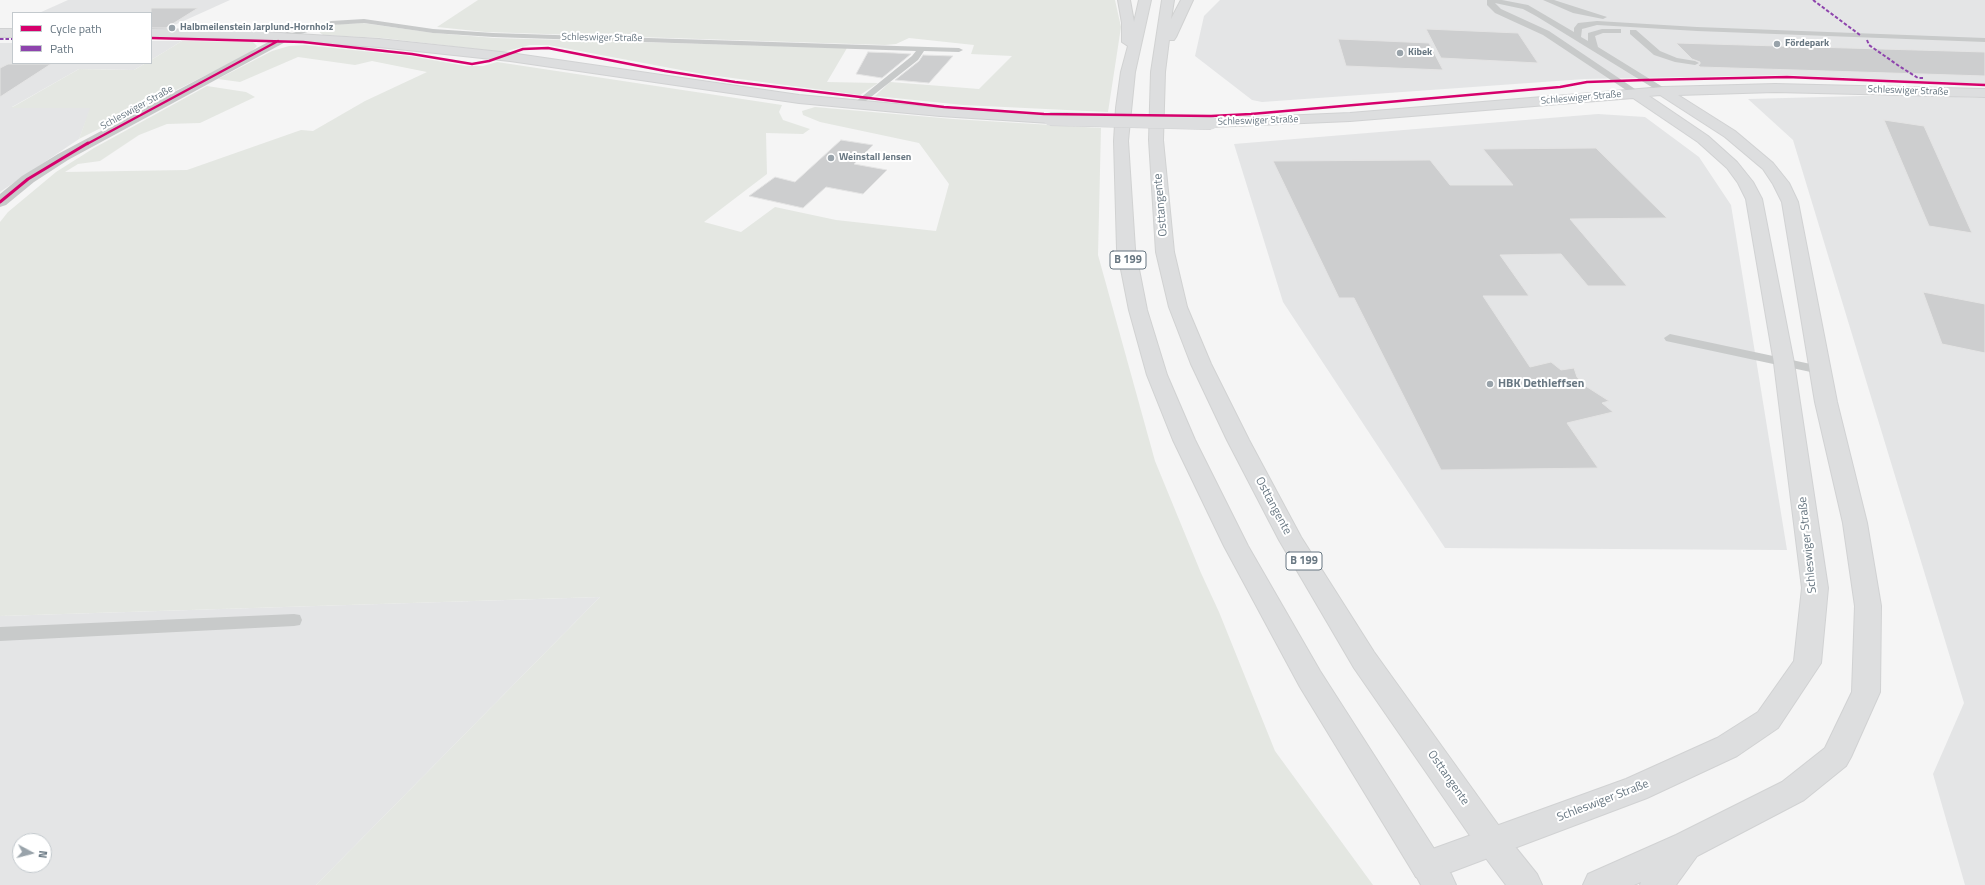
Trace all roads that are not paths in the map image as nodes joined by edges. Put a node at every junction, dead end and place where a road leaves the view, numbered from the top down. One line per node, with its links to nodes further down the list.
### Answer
1 (1124, 0): 23 (main road)
2 (1145, 0): 23 (main road, B 199)
3 (1168, 0): 24 (main road)
4 (1187, 0): 24 (main road, B 199)
5 (1491, 0): 7 (lane); 9 (lane)
6 (1547, 0): 10 (lane)
7 (1498, 10): 9 (lane); 26 (lane)
8 (1586, 23): 9 (lane); 10 (lane); 17 (lane)
9 (1556, 24): 17 (lane)
10 (1697, 29): 16 (lane)
11 (1633, 32): 16 (lane); 19 (lane); 22 (lane)
12 (0, 33): 13 (main road)
13 (12, 33)
14 (152, 33): 15 (main road, Schleswiger Straße)
15 (286, 36): 20 (lane, Schleswiger Straße); 28 (main road, Schleswiger Straße); 29 (street, Schleswiger Straße)
16 (1902, 36): 18 (lane)
17 (1577, 37): 19 (lane)
18 (1985, 40)
19 (1594, 48): 25 (lane)
20 (920, 49): 21 (lane, Schleswiger Straße); 28 (lane)
21 (959, 50)
22 (1696, 63)
23 (1128, 72): 37 (main road, B 199)
24 (1158, 72): 35 (main road, Osttangente / B 199)
25 (1663, 91): 26 (main road, Schleswiger Straße); 27 (main road, Schleswiger Straße); 32 (main road)
26 (1635, 93): 28 (main road, Schleswiger Straße, bridge); 31 (main road, Schleswiger Straße)
27 (1985, 93)
28 (857, 105)
29 (0, 202)
30 (1670, 338): 31 (lane)
31 (1784, 363): 32 (lane); 35 (main road, Schleswiger Straße)
32 (1820, 370): 36 (main road)
33 (294, 620): 34 (lane)
34 (0, 634)
35 (1493, 843): 37 (main road, Schleswiger Straße); 38 (main road, Osttangente / B 199)
36 (1687, 845): 39 (main road); 40 (main road)
37 (1433, 875)
38 (1526, 885)
39 (1599, 885)
40 (1656, 885)

